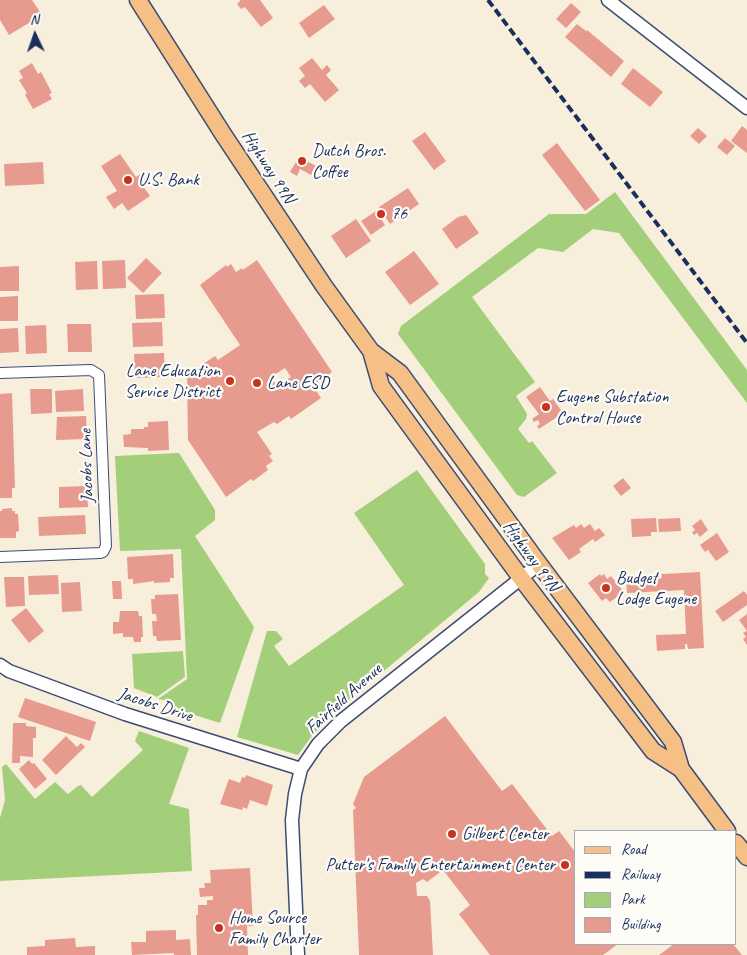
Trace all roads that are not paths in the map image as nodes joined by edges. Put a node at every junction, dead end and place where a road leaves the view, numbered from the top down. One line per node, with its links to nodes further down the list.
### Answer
1 (138, 0): 4 (main road, Highway 99N)
2 (608, 0): 3 (street)
3 (747, 108)
4 (371, 351): 7 (main road, Highway 99N); 8 (main road, Highway 99N)
5 (0, 373): 6 (street, Jacobs Lane)
6 (0, 557)
7 (539, 564): 8 (street, Fairfield Avenue); 11 (main road, Highway 99N)
8 (522, 578): 10 (street, Fairfield Avenue); 11 (main road, Highway 99N)
9 (0, 665): 10 (street, Jacobs Drive)
10 (301, 769): 15 (street, Fairfield Avenue)
11 (681, 769): 12 (main road, Highway 99N)
12 (726, 830)
13 (737, 843): 14 (main road)
14 (747, 857)
15 (298, 955)

